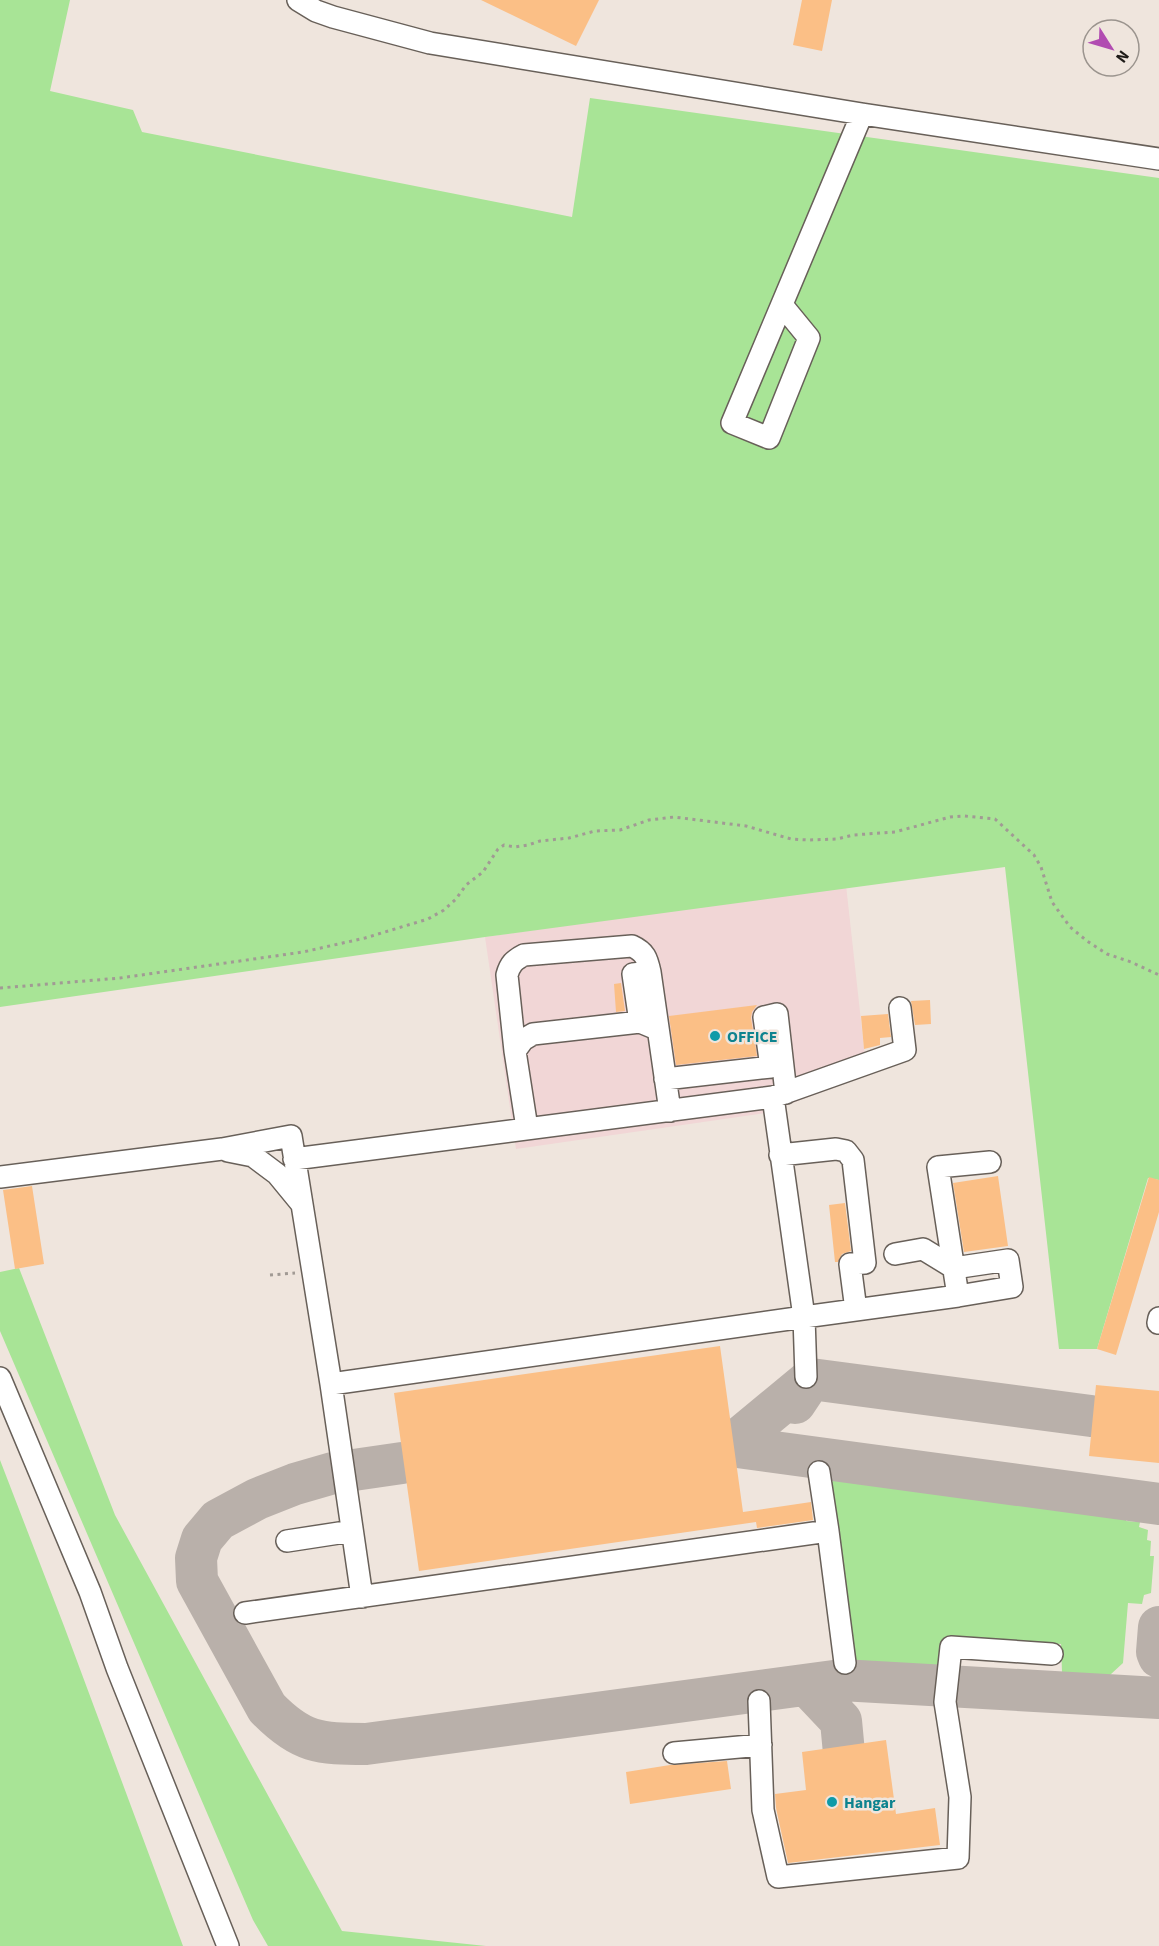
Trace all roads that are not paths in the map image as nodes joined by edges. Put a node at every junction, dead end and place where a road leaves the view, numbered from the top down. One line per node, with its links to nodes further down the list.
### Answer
1 (298, 0): 2 (street)
2 (862, 114): 3 (street); 4 (street)
3 (1159, 159)
4 (782, 305): 4 (street)
5 (650, 972): 7 (street); 8 (street); 9 (street)
6 (900, 1008): 13 (street)
7 (640, 1022): 8 (street); 9 (street)
8 (659, 1035): 12 (street)
9 (515, 1051): 16 (street)
10 (771, 1067): 11 (street); 13 (street); 13 (street)
11 (736, 1071): 12 (street); 14 (street)
12 (665, 1079): 15 (street)
13 (779, 1095): 14 (street); 18 (street)
14 (739, 1102): 15 (street)
15 (670, 1111): 16 (street)
16 (527, 1128): 19 (street)
17 (222, 1149): 19 (street); 21 (street); 22 (street)
18 (780, 1155): 26 (street); 27 (street)
19 (294, 1159): 22 (street)
20 (990, 1162): 24 (street)
21 (0, 1177)
22 (302, 1205): 32 (street)
23 (895, 1254): 24 (street)
24 (954, 1268): 25 (street); 25 (street)
25 (958, 1296): 26 (street)
26 (856, 1310): 27 (street)
27 (804, 1317): 30 (street); 32 (street)
28 (1159, 1318): 29 (street)
29 (1159, 1323)
30 (806, 1377)
31 (0, 1378): 44 (street)
32 (331, 1384): 34 (street)
33 (819, 1472): 35 (street)
34 (352, 1531): 36 (street); 37 (street)
35 (828, 1531): 37 (street); 40 (street)
36 (287, 1540)
37 (362, 1597): 38 (street)
38 (245, 1613)
39 (1052, 1654): 42 (street)
40 (845, 1663)
41 (759, 1701): 42 (street)
42 (761, 1745): 43 (street)
43 (674, 1753)
44 (228, 1946)

